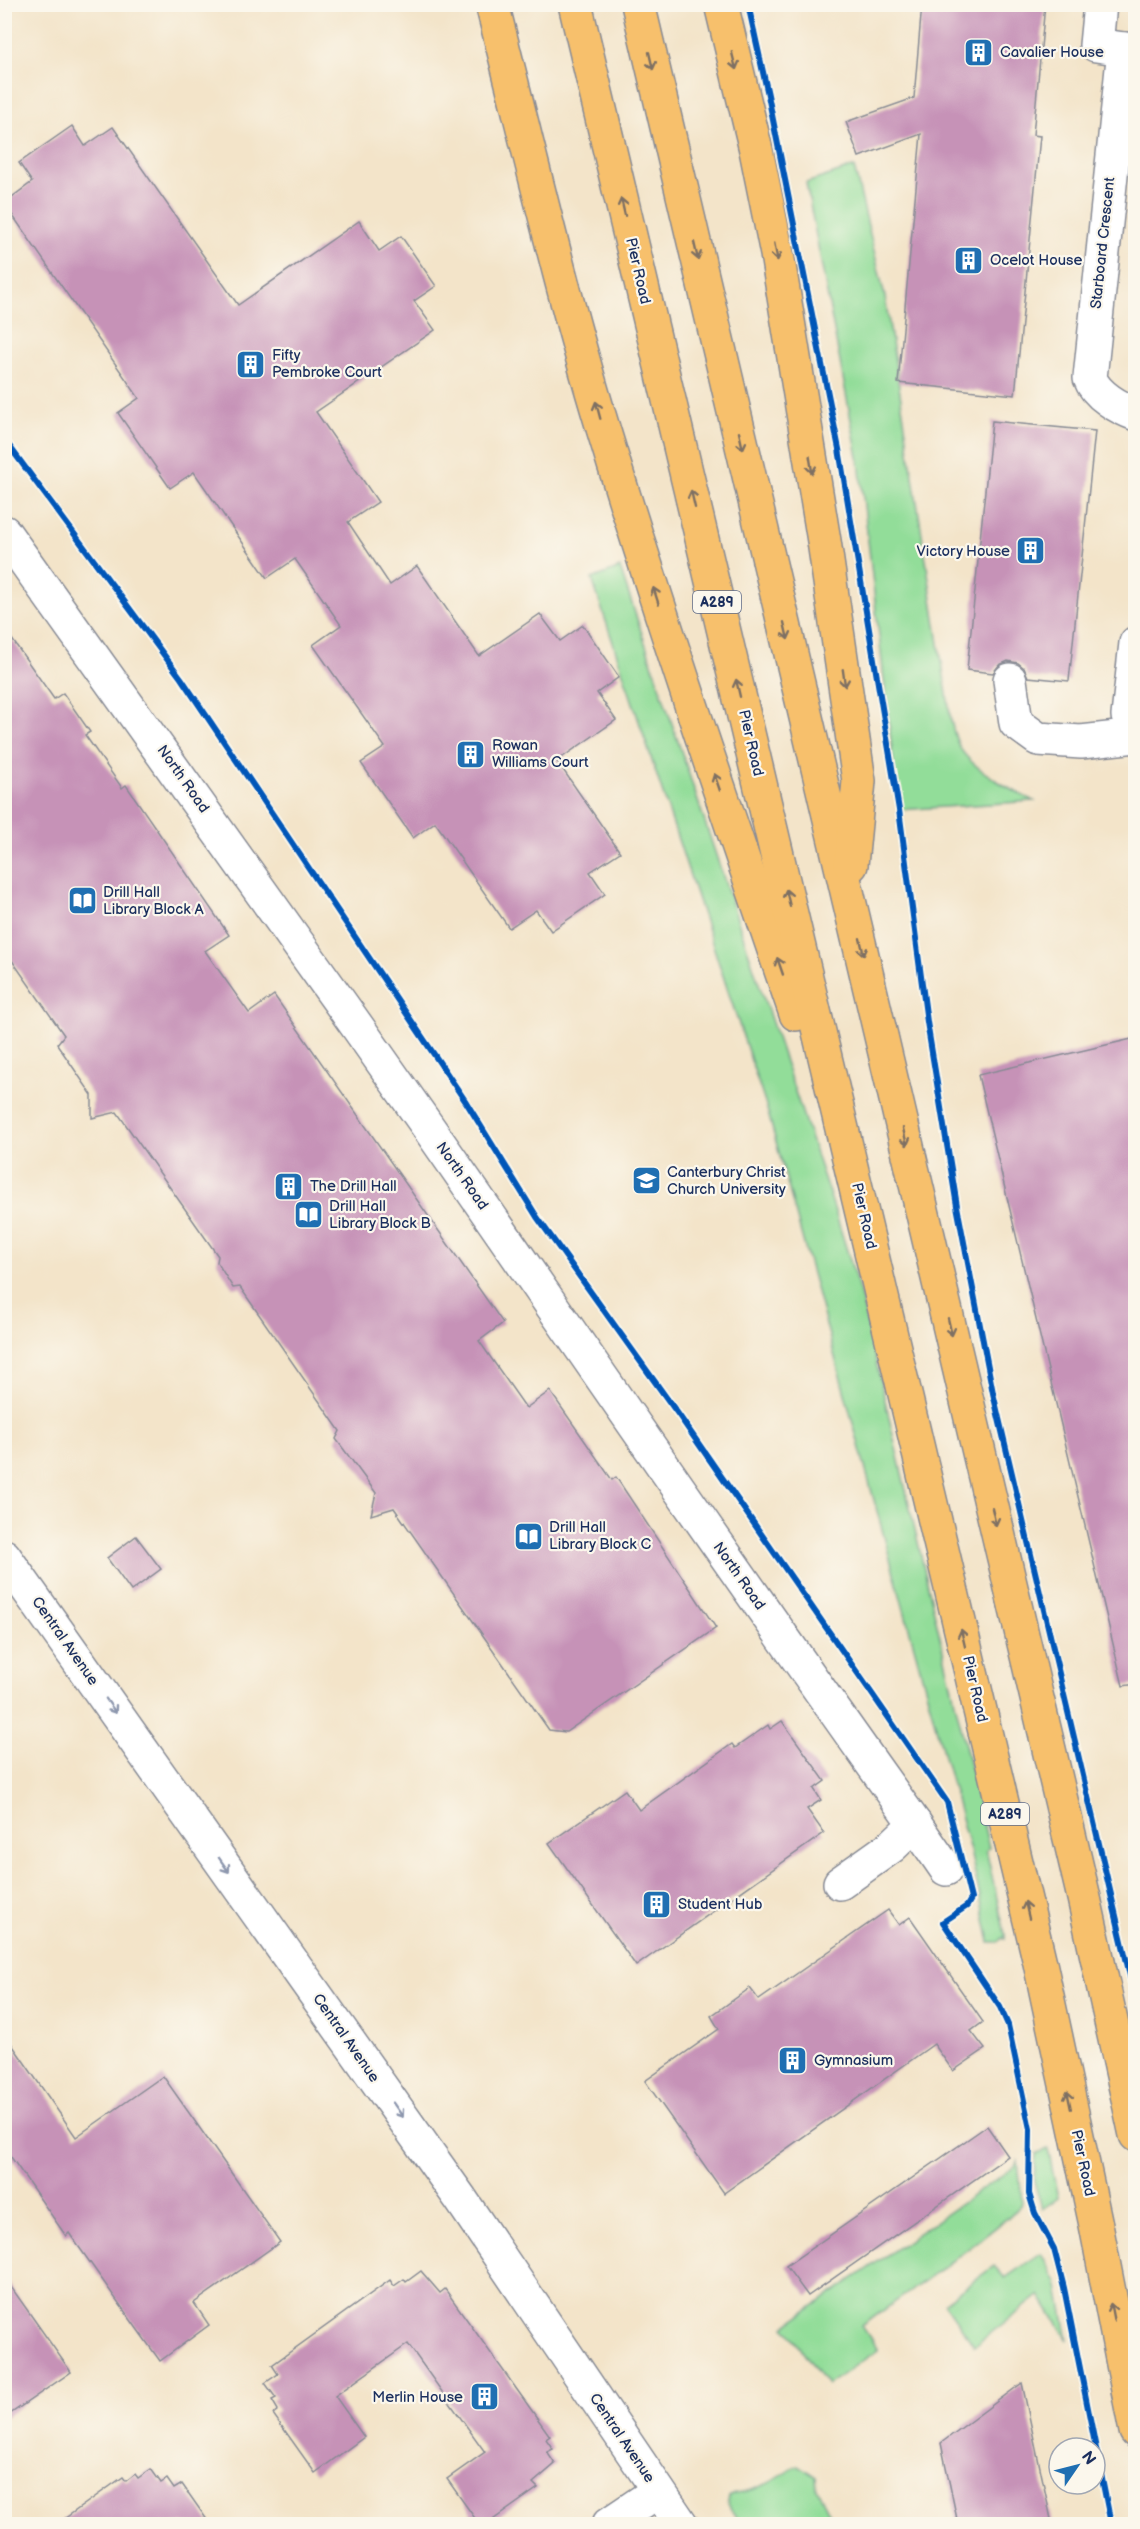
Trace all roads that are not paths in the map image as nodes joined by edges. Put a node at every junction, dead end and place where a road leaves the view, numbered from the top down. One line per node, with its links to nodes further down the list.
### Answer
1 (492, 4): 13 (main road, one-way to 1)
2 (575, 4): 13 (main road, Pier Road / A289, one-way to 2)
3 (638, 4): 12 (main road, one-way to 12)
4 (721, 4): 12 (main road, one-way to 12)
5 (1100, 4): 6 (street, Starboard Crescent)
6 (1130, 50): 7 (street, Starboard Crescent)
7 (1136, 414)
8 (4, 532): 15 (street, North Road)
9 (1136, 643): 11 (street)
10 (1010, 680): 11 (street)
11 (1136, 734)
12 (848, 890): 18 (main road, one-way to 18)
13 (860, 1200): 19 (main road, Pier Road / A289, one-way to 13)
14 (4, 1556): 20 (street, Central Avenue, one-way to 20)
15 (915, 1824): 16 (street, North Road); 17 (street)
16 (946, 1869)
17 (840, 1882)
18 (1136, 2135)
19 (1136, 2431)
20 (658, 2491): 21 (street); 22 (street, Central Avenue)
21 (609, 2524)
22 (681, 2524)

